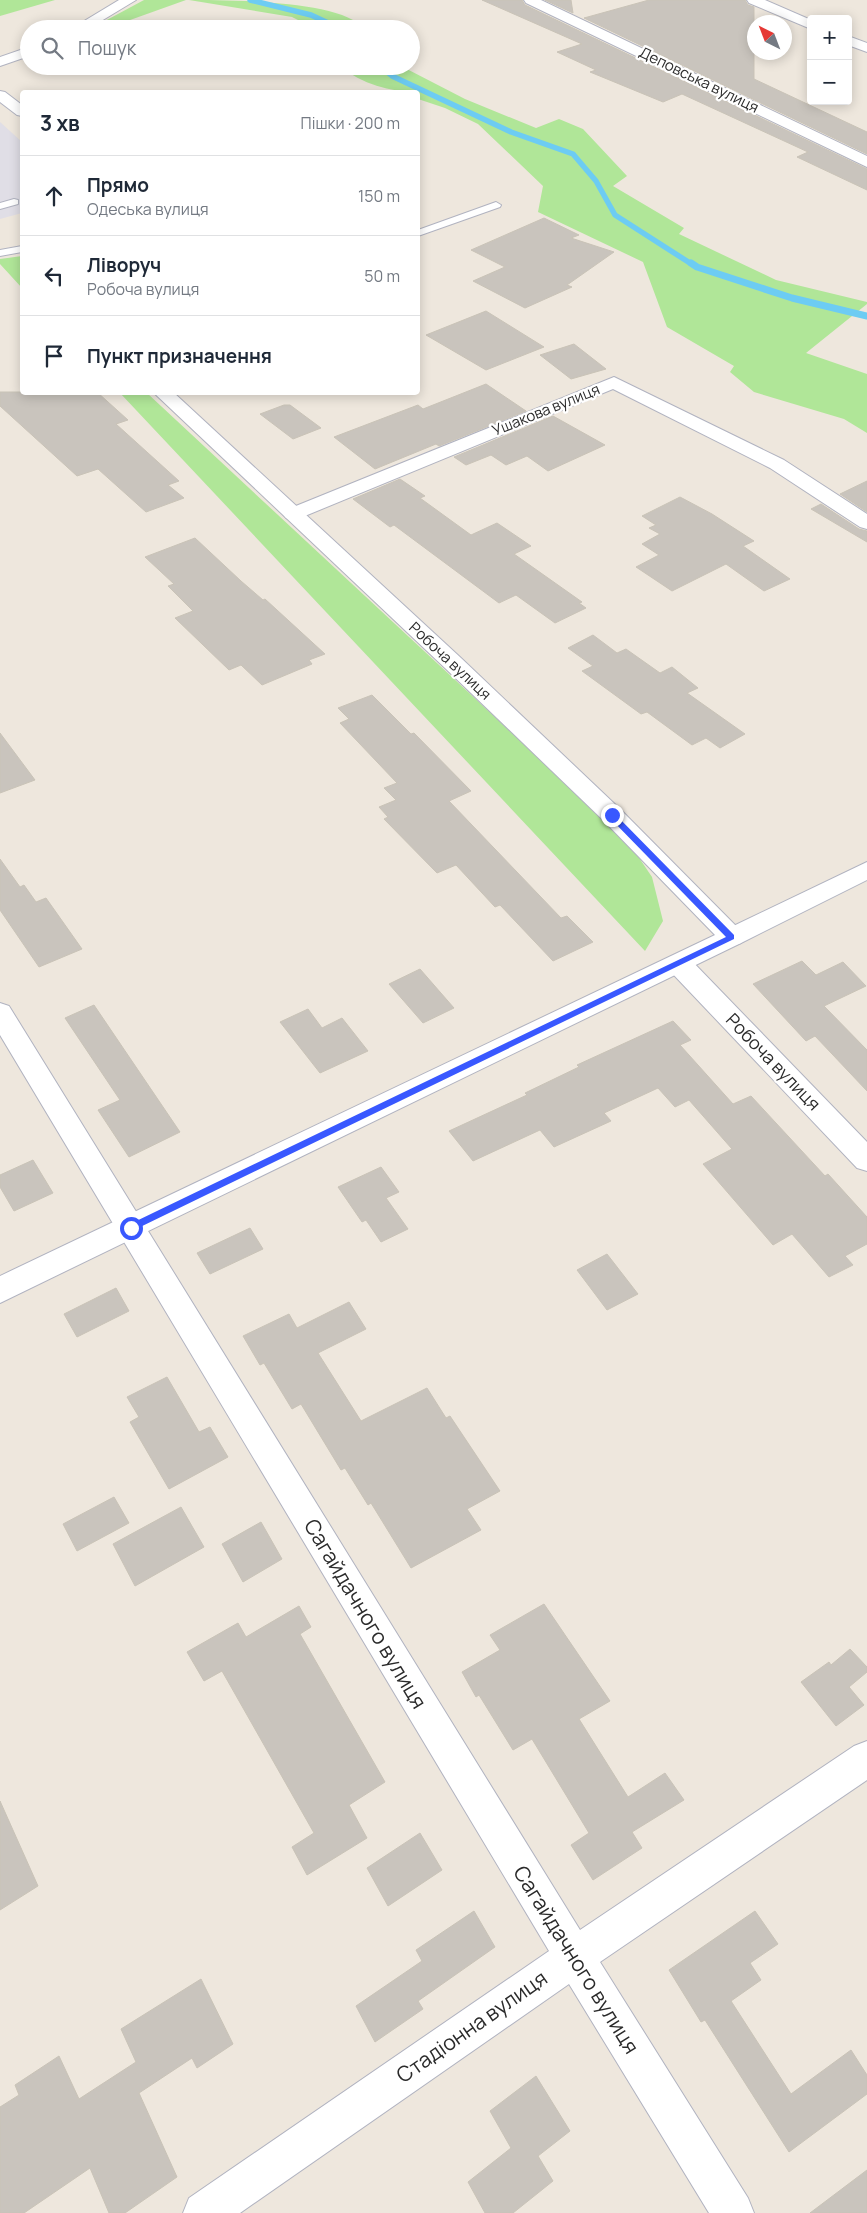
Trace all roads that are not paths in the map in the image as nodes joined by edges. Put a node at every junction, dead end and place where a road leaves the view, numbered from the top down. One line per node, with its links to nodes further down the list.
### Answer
1 (129, 0): 4 (street)
2 (530, 0): 12 (street, Деповська вулиця)
3 (754, 0): 5 (street)
4 (94, 20)
5 (807, 22)
6 (852, 42): 7 (street)
7 (867, 48)
8 (20, 54): 9 (street)
9 (0, 62)
10 (0, 95): 11 (street)
11 (20, 110)
12 (867, 162)
13 (14, 202): 15 (lane)
14 (496, 205): 16 (lane)
15 (0, 206)
16 (420, 231)
17 (20, 249): 18 (lane)
18 (0, 253)
19 (165, 395): 20 (street, Робоча вулиця)
20 (293, 514): 21 (street, Ушакова вулиця); 23 (street, Робоча вулиця)
21 (867, 523)
22 (867, 870): 23 (street)
23 (732, 937): 24 (street)
24 (679, 964): 26 (street, Робоча вулиця); 27 (street)
25 (0, 1013): 27 (street, Сагайдачного вулиця)
26 (867, 1160)
27 (131, 1228): 28 (street); 30 (street, Сагайдачного вулиця)
28 (0, 1290)
29 (867, 1759): 30 (street, Стадіонна вулиця)
30 (574, 1957): 31 (street, Стадіонна вулиця); 32 (street, Сагайдачного вулиця)
31 (204, 2213)
32 (733, 2213)

